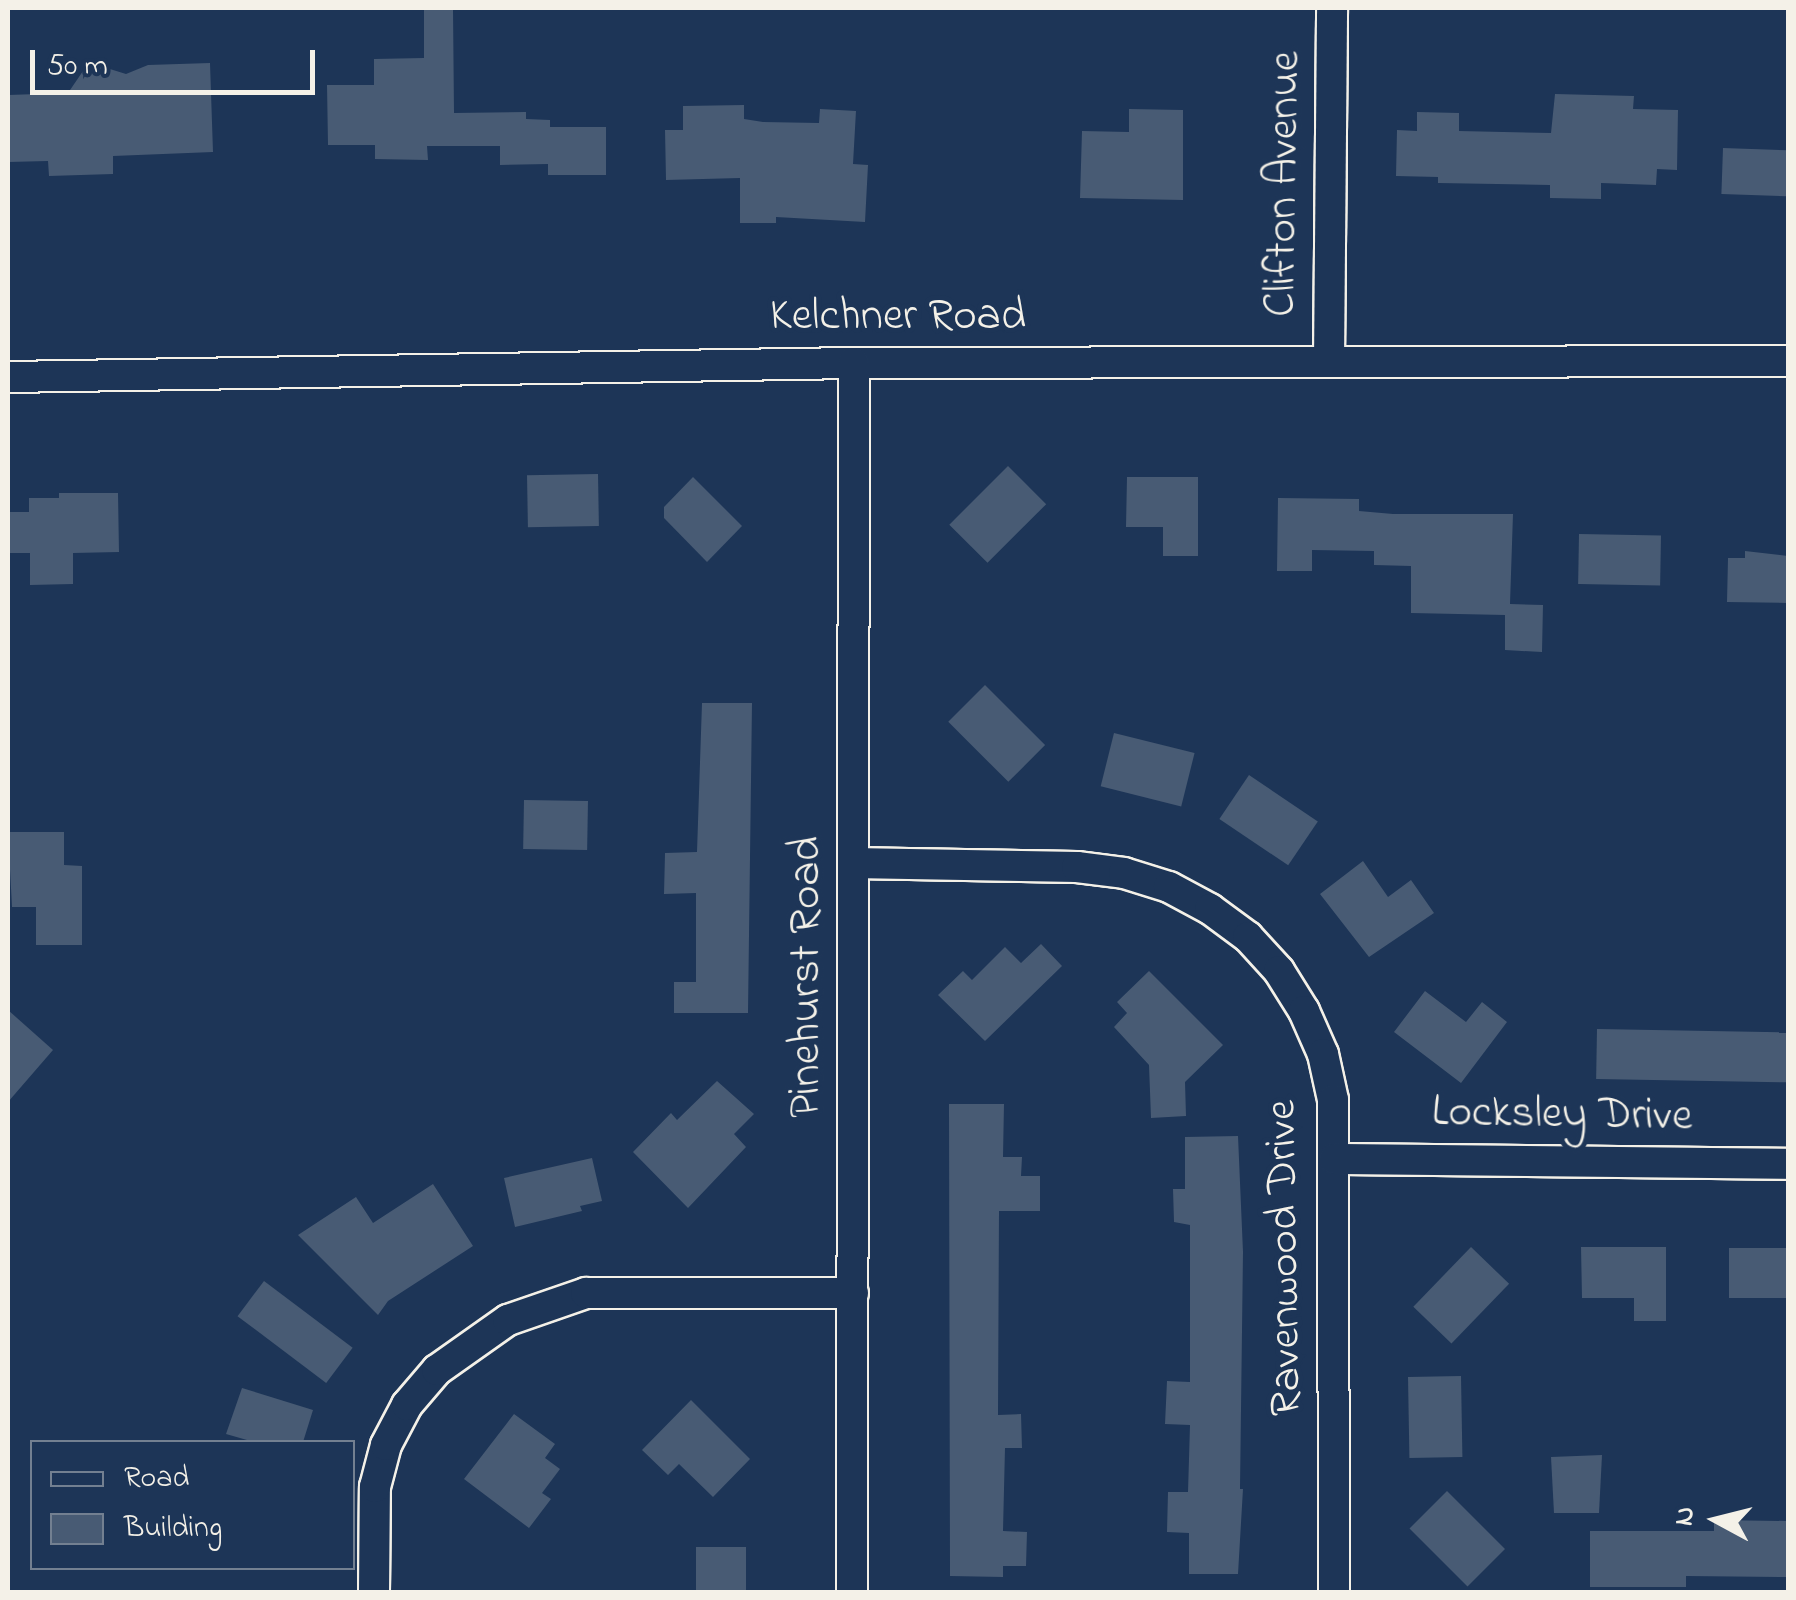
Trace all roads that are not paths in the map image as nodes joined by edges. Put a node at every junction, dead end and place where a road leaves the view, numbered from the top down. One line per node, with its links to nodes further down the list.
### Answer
1 (1332, 8): 4 (street, Clifton Avenue)
2 (1788, 361): 4 (street, Kelchner Road)
3 (854, 362): 4 (street, Kelchner Road); 5 (street, Kelchner Road); 6 (street, Pinehurst Road)
4 (1328, 362)
5 (8, 376)
6 (854, 863): 7 (street, Ravenwood Drive); 9 (street, Pinehurst Road)
7 (1334, 1159): 8 (street, Locksley Drive); 12 (street, Ravenwood Drive)
8 (1788, 1164)
9 (852, 1293): 10 (street); 11 (street, Pinehurst Road)
10 (374, 1592)
11 (852, 1592)
12 (1334, 1592)

